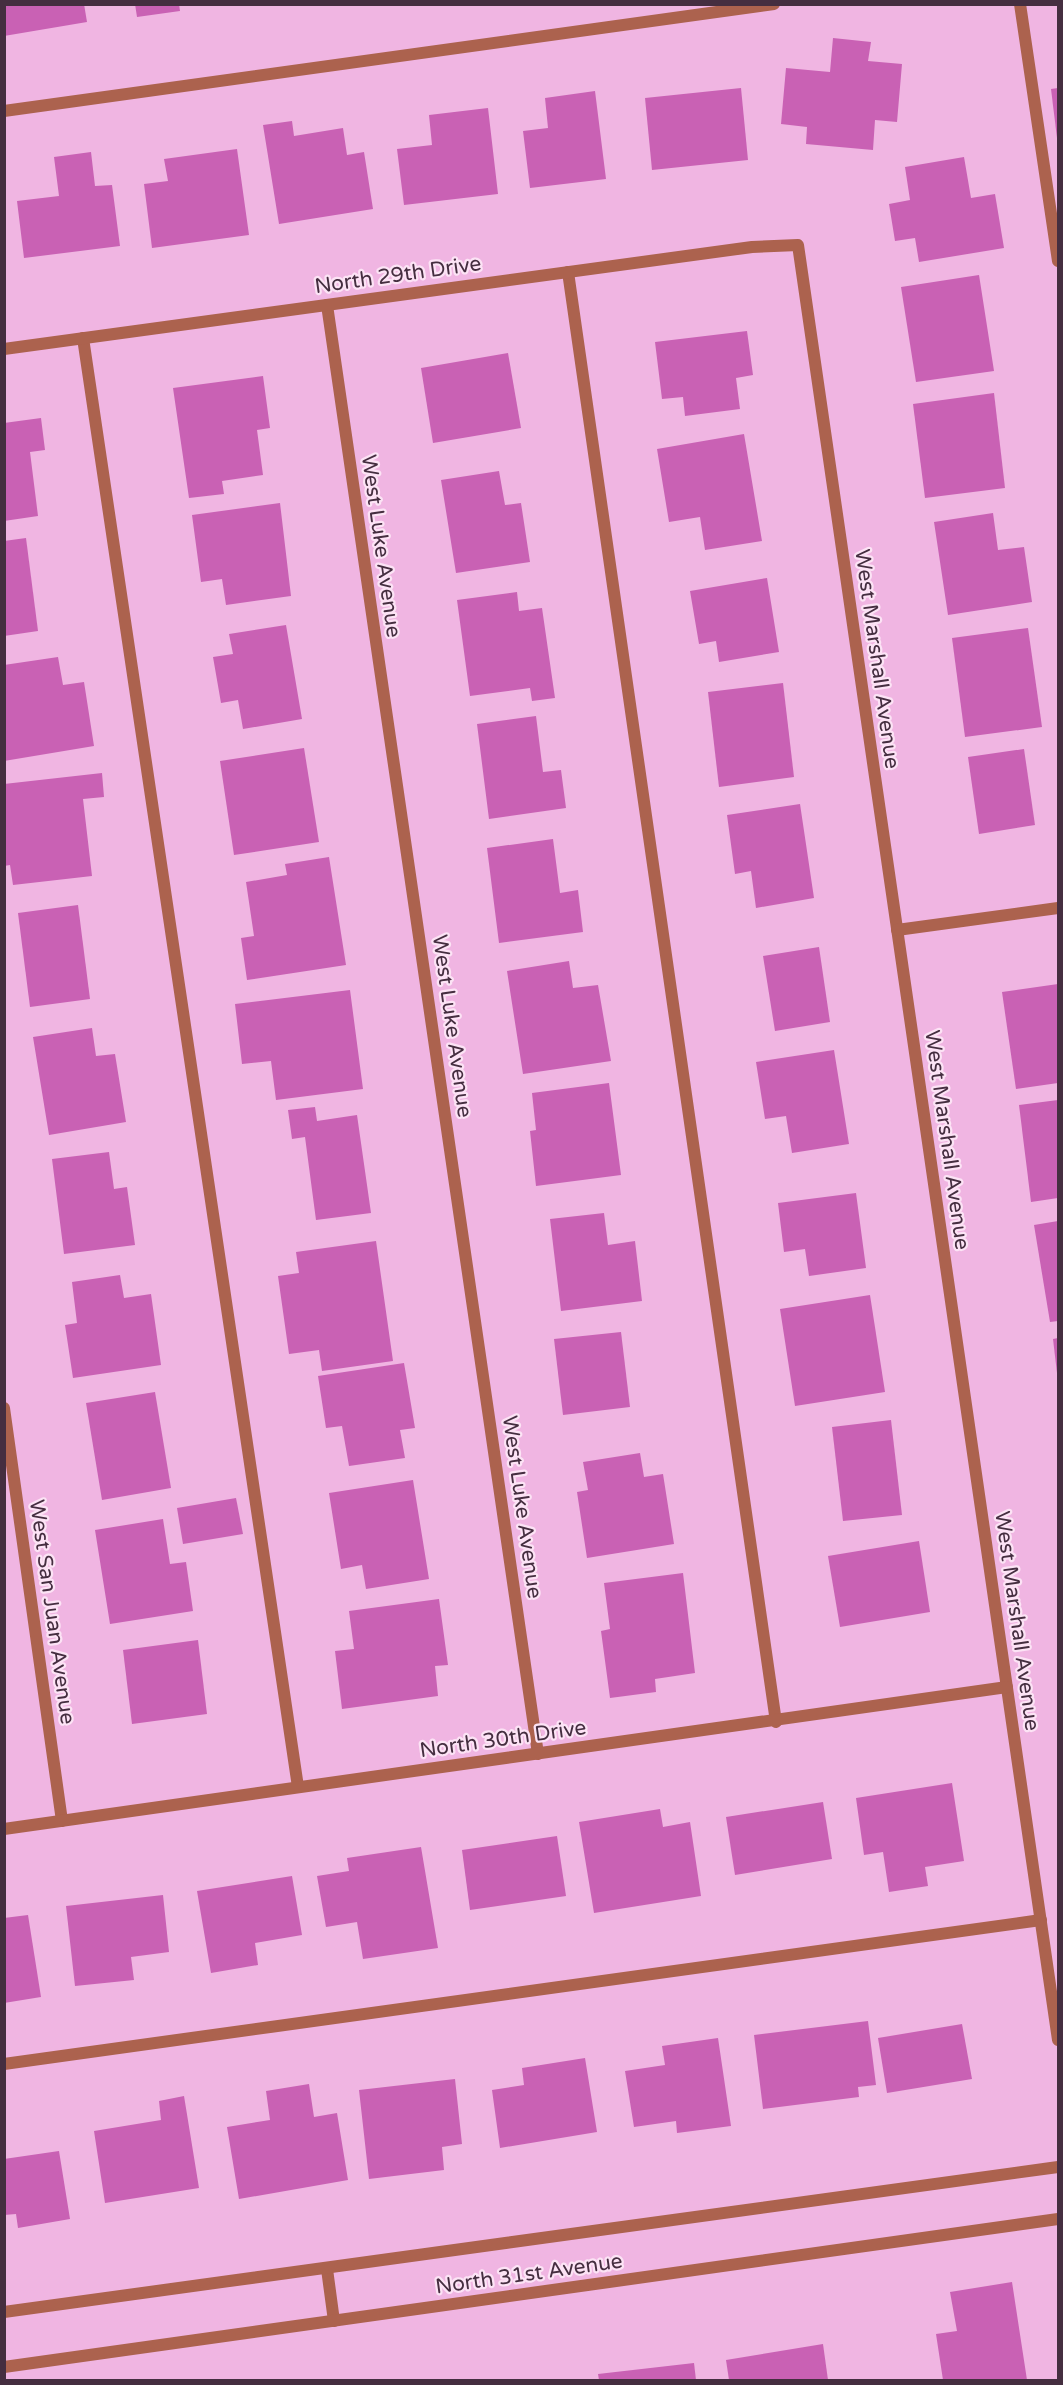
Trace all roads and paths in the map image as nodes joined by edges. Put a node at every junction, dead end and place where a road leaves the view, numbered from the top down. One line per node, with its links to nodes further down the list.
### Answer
1 (774, 4): 3 (street)
2 (1020, 4): 5 (street)
3 (4, 111)
4 (798, 245): 6 (street, North 29th Drive); 11 (street, West Marshall Avenue)
5 (1059, 261)
6 (568, 272): 7 (street, North 29th Drive); 14 (street)
7 (327, 305): 8 (street, North 29th Drive); 15 (street, West Luke Avenue)
8 (83, 338): 9 (street, North 29th Drive); 16 (street)
9 (4, 349)
10 (1059, 908): 11 (street)
11 (897, 930): 13 (street, West Marshall Avenue)
12 (4, 1408): 17 (street, West San Juan Avenue)
13 (1007, 1687): 14 (street, North 30th Drive); 19 (street, West Marshall Avenue)
14 (776, 1722): 15 (street, North 30th Drive)
15 (538, 1754): 16 (street, North 30th Drive)
16 (298, 1786): 17 (street, North 30th Drive)
17 (62, 1821): 18 (street, North 30th Drive)
18 (4, 1829)
19 (1041, 1920): 20 (street, West Marshall Avenue); 21 (street)
20 (1059, 2040)
21 (4, 2064)
22 (1059, 2167): 24 (street, North 31st Avenue)
23 (1059, 2219): 26 (street, North 31st Avenue)
24 (327, 2269): 25 (street, North 31st Avenue); 26 (street)
25 (4, 2312)
26 (334, 2321): 27 (street, North 31st Avenue)
27 (4, 2367)

